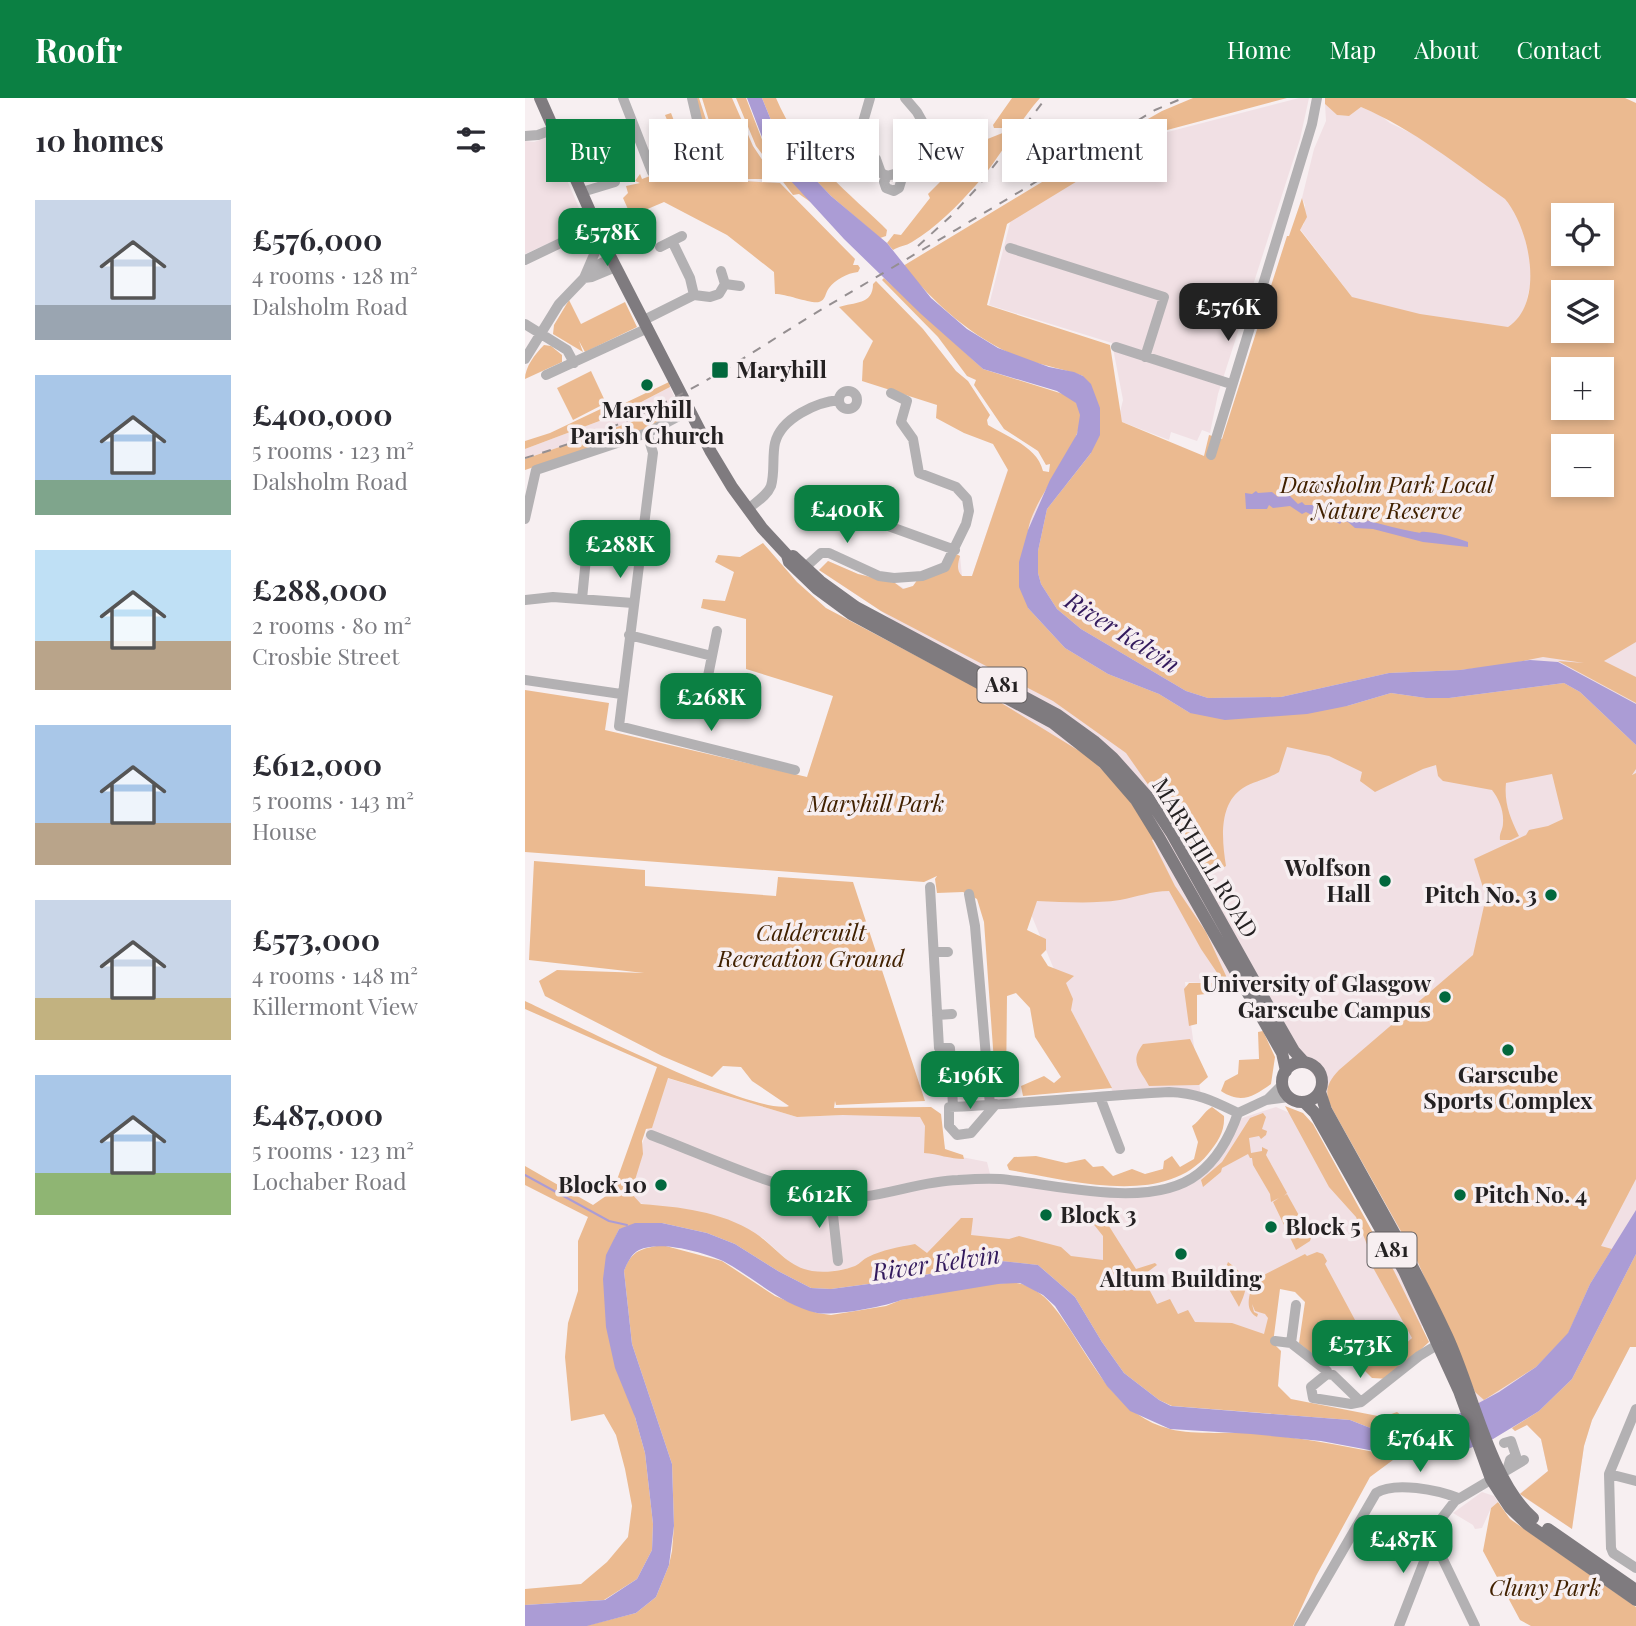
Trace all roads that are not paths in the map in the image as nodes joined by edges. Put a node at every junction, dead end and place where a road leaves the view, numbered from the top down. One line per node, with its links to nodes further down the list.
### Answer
1 (540, 98): 7 (main road, MARYHILL ROAD / A81)
2 (623, 98): 3 (street)
3 (691, 98)
4 (870, 98): 8 (street)
5 (905, 98): 9 (street)
6 (1317, 98): 40 (street)
7 (549, 119)
8 (864, 119)
9 (921, 119)
10 (546, 132): 11 (street)
11 (525, 136)
12 (879, 167): 14 (street)
13 (893, 174): 14 (street)
14 (887, 176): 17 (street)
15 (578, 182): 18 (main road, MARYHILL ROAD / A81)
16 (615, 182): 18 (street)
17 (900, 182)
18 (582, 192): 19 (main road, MARYHILL ROAD / A81)
19 (596, 226): 25 (main road, MARYHILL ROAD / A81); 26 (street)
20 (632, 235): 25 (street)
21 (682, 236): 22 (street)
22 (672, 241): 23 (street); 31 (street)
23 (660, 247)
24 (1010, 248): 36 (street)
25 (609, 253): 28 (street); 28 (street); 33 (main road, MARYHILL ROAD / A81)
26 (525, 260)
27 (721, 271): 29 (street)
28 (587, 273): 34 (street)
29 (725, 284): 30 (street); 31 (street)
30 (740, 286)
31 (694, 295): 33 (street)
32 (525, 324): 34 (street)
33 (646, 324): 38 (street); 43 (main road, MARYHILL ROAD / A81)
34 (540, 333): 37 (street); 38 (street)
35 (1116, 348): 36 (street)
36 (1146, 357): 40 (street)
37 (525, 359)
38 (575, 363): 39 (street)
39 (546, 375)
40 (1231, 384): 45 (street)
41 (891, 393): 51 (street)
42 (839, 400): 48 (street)
43 (688, 406): 44 (street); 48 (main road, MARYHILL ROAD / A81)
44 (647, 433): 46 (street); 52 (street)
45 (1211, 456)
46 (536, 470): 47 (street); 49 (street)
47 (525, 473)
48 (748, 509): 53 (main road, MARYHILL ROAD / A81)
49 (525, 520)
50 (880, 523): 51 (street)
51 (954, 550): 53 (street)
52 (639, 555): 54 (street); 56 (street)
53 (802, 570): 60 (main road, MARYHILL ROAD / A81)
54 (582, 599): 55 (street); 56 (street)
55 (525, 600)
56 (633, 603): 58 (street)
57 (717, 631): 59 (street)
58 (629, 635): 59 (street); 63 (street)
59 (712, 656): 62 (street)
60 (977, 677): 71 (main road, MARYHILL ROAD / A81); 72 (main road, MARYHILL ROAD / A81)
61 (525, 680): 63 (street)
62 (707, 681)
63 (621, 694): 64 (street)
64 (795, 770)
65 (969, 894): 78 (street)
66 (944, 896): 68 (street)
67 (948, 951): 68 (street)
68 (934, 952): 70 (street)
69 (951, 1014): 70 (street)
70 (937, 1015): 79 (street)
71 (1304, 1062): 72 (main road); 73 (main road, A81)
72 (1284, 1078): 75 (main road, A81); 76 (street)
73 (1320, 1092): 77 (main road); 87 (main road, A81)
74 (1100, 1097): 78 (street); 80 (street); 82 (street)
75 (1289, 1097): 76 (street); 77 (main road)
76 (1266, 1100): 80 (street)
77 (1304, 1102): 87 (main road, A81)
78 (993, 1105): 79 (street); 79 (street)
79 (951, 1107)
80 (1238, 1113): 83 (street)
81 (651, 1135): 83 (street)
82 (1120, 1149)
83 (831, 1197): 84 (street)
84 (838, 1261)
85 (1296, 1305): 88 (street)
86 (1275, 1342): 88 (street)
87 (1443, 1342): 90 (street); 94 (main road, A81)
88 (1291, 1343): 89 (street)
89 (1327, 1374): 90 (street); 90 (street)
90 (1361, 1402)
91 (1636, 1409): 95 (street)
92 (1504, 1443): 94 (street)
93 (1524, 1460): 94 (street)
94 (1500, 1474): 97 (street); 100 (main road, A81); 101 (main road, A81)
95 (1609, 1474): 96 (street); 99 (street)
96 (1636, 1481)
97 (1458, 1498): 98 (street); 102 (street)
98 (1436, 1545): 103 (street); 104 (street)
99 (1636, 1568)
100 (1636, 1590)
101 (1636, 1600)
102 (1299, 1626)
103 (1399, 1626)
104 (1475, 1626)

